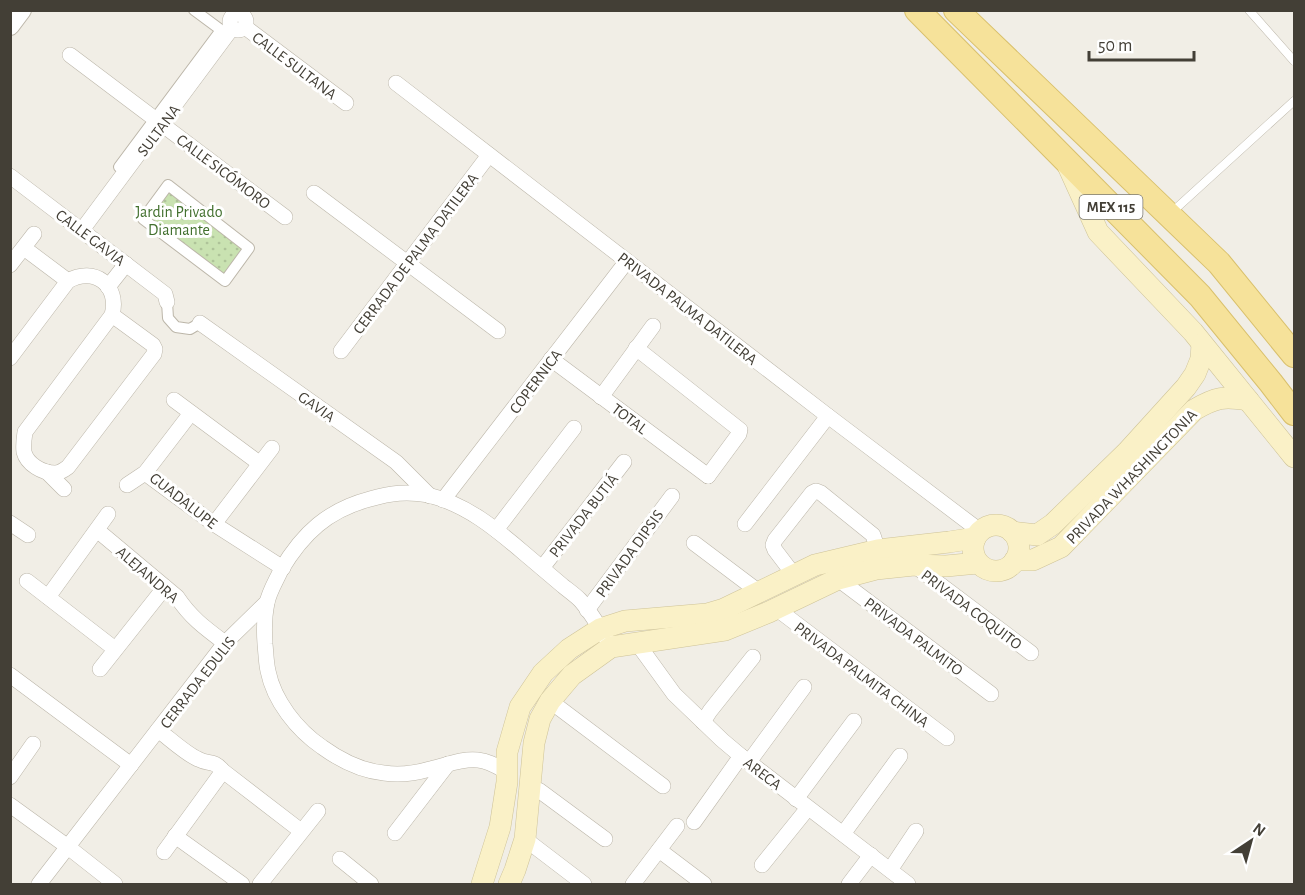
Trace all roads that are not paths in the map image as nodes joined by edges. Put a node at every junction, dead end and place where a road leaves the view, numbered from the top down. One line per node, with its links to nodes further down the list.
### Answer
1 (22, 10): 7 (street)
2 (194, 10): 13 (street)
3 (917, 10): 6 (main road, MEX 115)
4 (1249, 10): 9 (lane)
5 (237, 18): 12 (street, CALLE SULTANA); 13 (street, SULTANA)
6 (955, 21): 15 (main road, MEX 115); 20 (main road, MEX 115)
7 (10, 26)
8 (70, 55): 13 (street, CALLE SICÓMORO)
9 (1294, 61)
10 (396, 83): 14 (street, PRIVADA PALMA DATILERA)
11 (1294, 101): 20 (lane)
12 (346, 103)
13 (158, 122): 19 (street); 21 (street, CALLE SICÓMORO); 22 (street, SULTANA)
14 (489, 155): 26 (street, PRIVADA PALMA DATILERA); 27 (street, CERRADA DE PALMA DATILERA)
15 (1067, 163): 36 (main road); 46 (main road, MEX 115)
16 (10, 176): 22 (street, CALLE GAVIA)
17 (166, 188): 17 (street)
18 (314, 193): 27 (street)
19 (86, 213)
20 (1169, 215): 39 (main road, MEX 115)
21 (285, 217)
22 (82, 231): 25 (street, CALLE GAVIA)
23 (34, 234): 24 (street)
24 (24, 248): 28 (street); 29 (street)
25 (120, 259): 30 (street); 31 (street, CALLE GAVIA)
26 (627, 261): 41 (street, COPERNICA); 47 (street, PRIVADA PALMA DATILERA)
27 (407, 263): 35 (street); 38 (street, CERRADA DE PALMA DATILERA)
28 (10, 265)
29 (68, 281): 30 (street); 40 (street)
30 (103, 282): 32 (street)
31 (167, 302): 33 (street)
32 (112, 315): 49 (street); 55 (street)
33 (200, 323): 60 (street, GAVIA)
34 (653, 326): 37 (street)
35 (498, 331)
36 (1202, 344): 44 (main road); 67 (main road, PRIVADA WHASHINGTONIA)
37 (636, 348): 42 (street); 42 (street, TOTAL)
38 (341, 351)
39 (1294, 355)
40 (10, 358)
41 (551, 359): 42 (street, TOTAL); 60 (street, COPERNICA)
42 (601, 397)
43 (174, 400): 45 (street)
44 (1248, 400): 52 (main road); 72 (main road, PRIVADA WHASHINGTONIA)
45 (191, 413): 54 (street); 56 (street, GUADALUPE)
46 (1294, 413)
47 (828, 416): 64 (street); 68 (street, PRIVADA PALMA DATILERA)
48 (574, 428): 66 (street)
49 (25, 432): 51 (street); 55 (street)
50 (272, 448): 54 (street)
51 (10, 451)
52 (1294, 457)
53 (624, 462): 76 (street, PRIVADA BUTIÁ)
54 (259, 463): 63 (street)
55 (47, 472): 58 (street)
56 (145, 473): 57 (street); 63 (street, GUADALUPE)
57 (127, 485)
58 (64, 489)
59 (672, 496): 85 (street, PRIVADA DIPSIS)
60 (436, 498): 66 (street); 75 (street)
61 (108, 514): 65 (street)
62 (10, 523): 69 (street)
63 (214, 524): 75 (street, GUADALUPE)
64 (745, 524)
65 (97, 530): 80 (street, ALEJANDRA); 82 (street)
66 (496, 530): 76 (street)
67 (1012, 532): 68 (main road); 72 (main road)
68 (978, 534): 71 (main road); 73 (main road)
69 (28, 535)
70 (694, 543): 81 (street)
71 (878, 550): 77 (main road); 77 (street)
72 (1015, 560): 73 (main road)
73 (978, 563): 74 (main road)
74 (914, 565): 78 (main road); 91 (street, PRIVADA COQUITO)
75 (283, 568): 83 (street)
76 (542, 568): 85 (street)
77 (794, 575): 81 (main road)
78 (838, 579): 84 (main road); 96 (street, PRIVADA PALMITO)
79 (27, 581): 82 (street)
80 (165, 587): 87 (street, ALEJANDRA); 90 (street)
81 (759, 592): 86 (main road)
82 (48, 597): 90 (street)
83 (267, 602): 87 (street, CERRADA EDULIS); 105 (street)
84 (777, 609): 88 (main road); 101 (street, PRIVADA PALMITA CHINA)
85 (587, 610): 86 (street)
86 (600, 629): 89 (street); 108 (main road)
87 (225, 643): 100 (street, CERRADA EDULIS)
88 (637, 643): 89 (main road); 99 (street, ARECA)
89 (611, 647): 97 (main road)
90 (115, 649): 93 (street)
91 (1031, 653)
92 (753, 657): 99 (street)
93 (100, 669)
94 (10, 675): 106 (street)
95 (804, 687): 104 (street)
96 (991, 694)
97 (550, 701): 110 (main road); 111 (street)
98 (854, 721): 112 (street)
99 (703, 722): 104 (street, ARECA)
100 (158, 730): 106 (street, CERRADA EDULIS); 107 (street)
101 (947, 738)
102 (33, 744): 109 (street)
103 (900, 756): 120 (street)
104 (745, 759): 112 (street, ARECA); 115 (street)
105 (448, 764): 108 (street); 119 (street)
106 (131, 765): 124 (street, CERRADA EDULIS)
107 (223, 771): 117 (street); 121 (street)
108 (507, 772): 136 (main road)
109 (10, 777)
110 (530, 786): 122 (main road); 123 (street)
111 (663, 786)
112 (802, 803): 120 (street, ARECA); 129 (street)
113 (10, 805): 124 (street)
114 (318, 811): 117 (street)
115 (694, 822)
116 (677, 826): 125 (street)
117 (301, 831): 134 (street)
118 (916, 831): 130 (street)
119 (395, 833)
120 (843, 834): 127 (street, ARECA)
121 (175, 836): 126 (street); 133 (street)
122 (525, 839): 137 (main road); 138 (street)
123 (605, 839)
124 (68, 847): 131 (street, CERRADA EDULIS); 132 (street)
125 (659, 850): 139 (street); 140 (street)
126 (164, 852)
127 (871, 855): 130 (street, ARECA); 141 (street)
128 (340, 859): 135 (street)
129 (762, 866)
130 (890, 870): 142 (street, ARECA)
131 (39, 885)
132 (115, 885)
133 (242, 885)
134 (260, 885)
135 (371, 885)
136 (482, 885)
137 (509, 885)
138 (584, 885)
139 (633, 885)
140 (704, 885)
141 (849, 885)
142 (908, 885)

